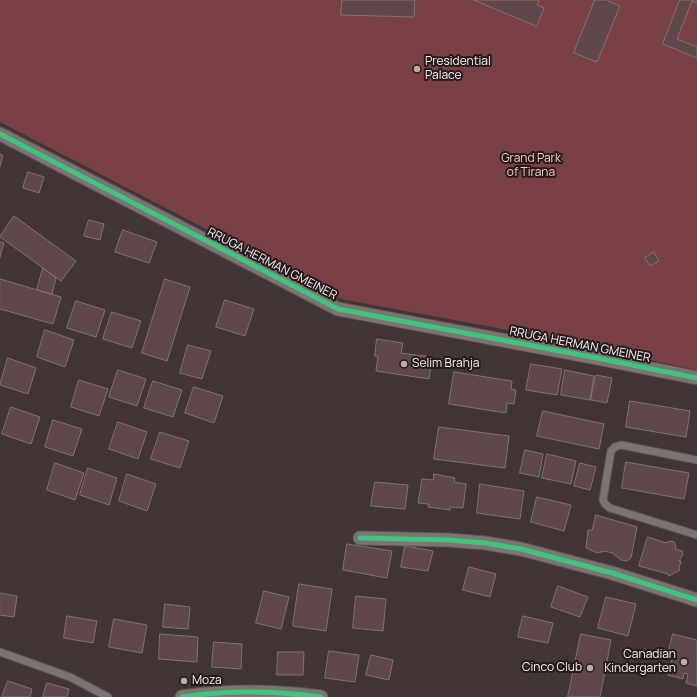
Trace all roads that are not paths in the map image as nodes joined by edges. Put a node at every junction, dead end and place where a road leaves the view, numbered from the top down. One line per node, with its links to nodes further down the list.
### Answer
1 (0, 134): 2 (street, RRUGA HERMAN GMEINER)
2 (697, 378)
3 (697, 460): 4 (lane)
4 (697, 535)
5 (360, 538): 6 (street)
6 (697, 600)
7 (0, 652): 8 (lane)
8 (108, 697)
9 (182, 697): 10 (street)
10 (321, 697)

